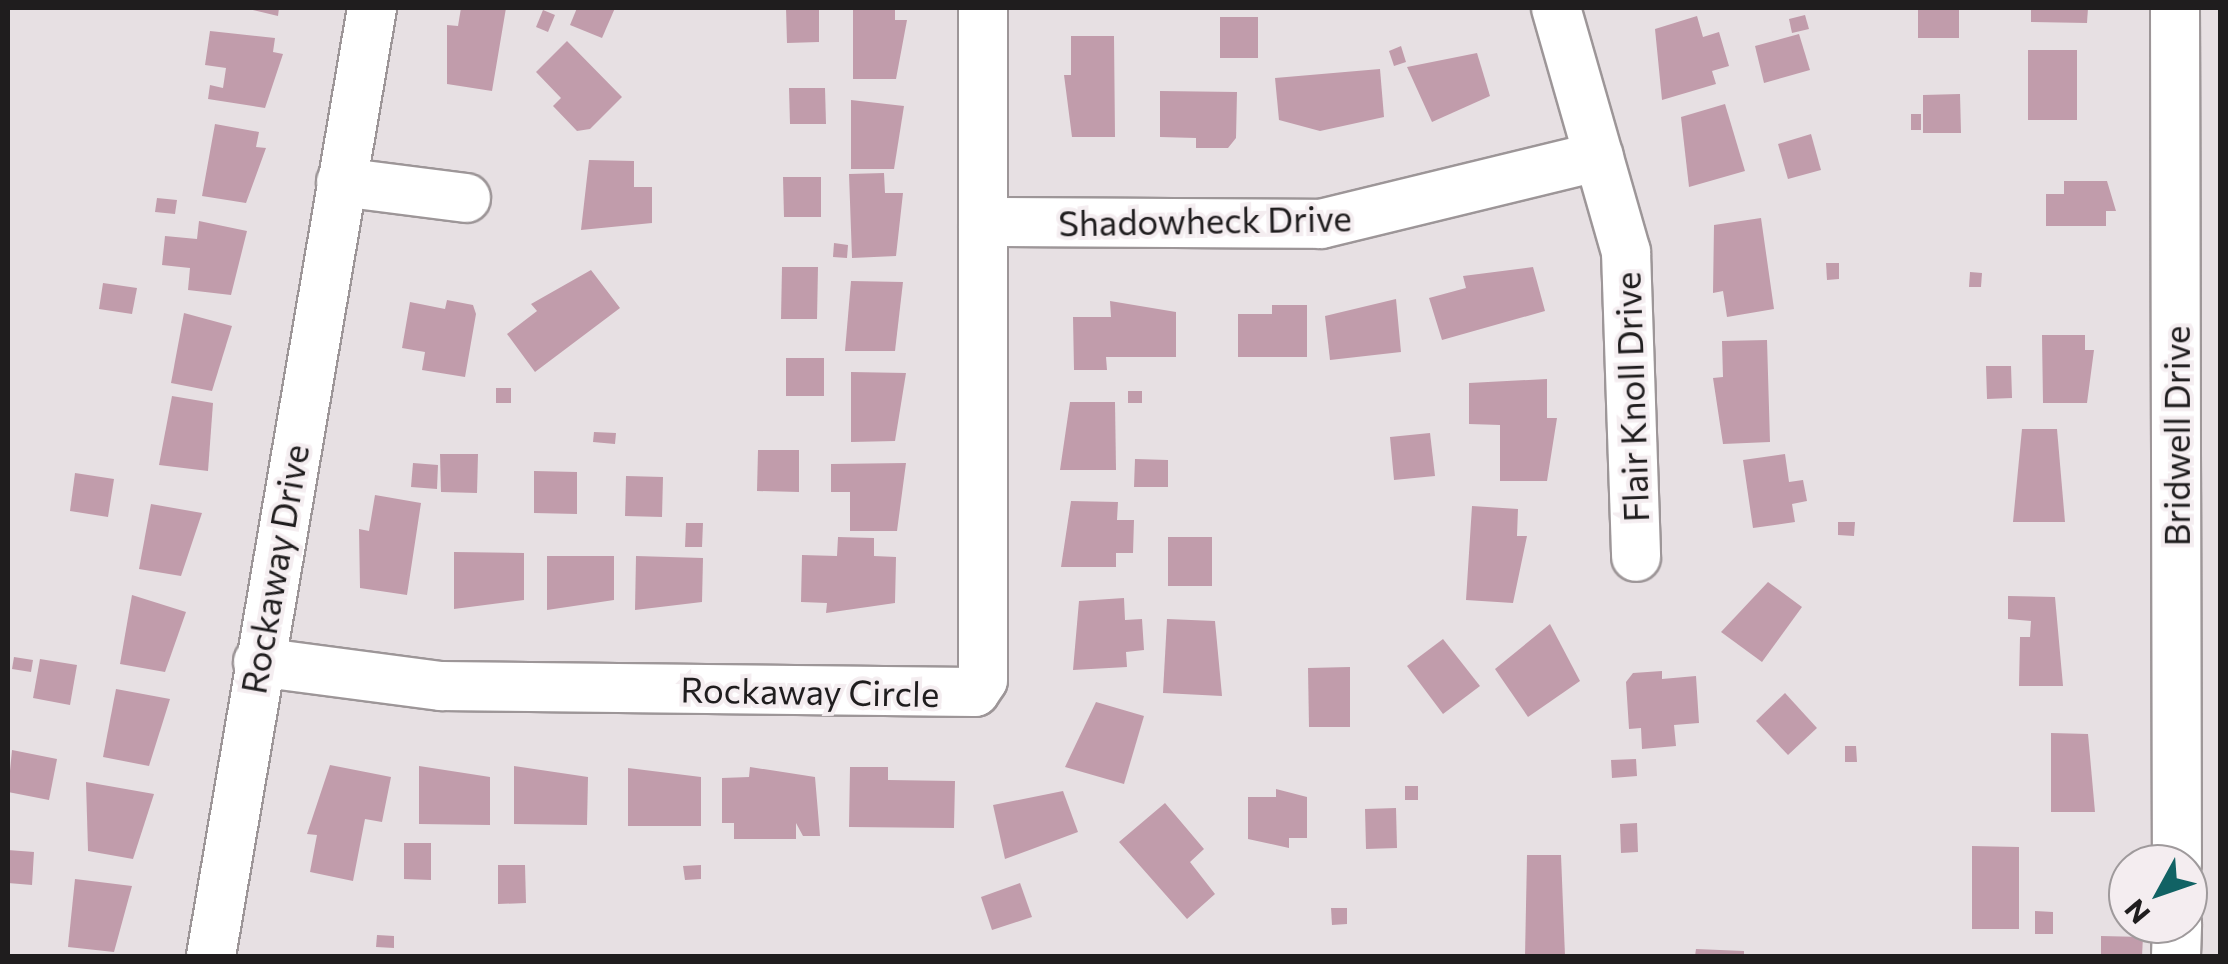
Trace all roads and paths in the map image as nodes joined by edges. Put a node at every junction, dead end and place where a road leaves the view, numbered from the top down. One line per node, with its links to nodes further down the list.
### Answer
1 (372, 8): 6 (street, Rockaway Drive)
2 (983, 8): 8 (street, Rockaway Circle)
3 (1556, 8): 5 (street, Flair Knoll Drive)
4 (2175, 8): 11 (street, Bridwell Drive)
5 (1600, 156): 8 (street, Shadowheck Drive); 9 (street, Flair Knoll Drive)
6 (341, 182): 7 (street); 10 (street, Rockaway Drive)
7 (466, 198)
8 (984, 222): 10 (street, Rockaway Circle)
9 (1636, 556)
10 (258, 662): 12 (street, Rockaway Drive)
11 (2177, 844)
12 (211, 956)

